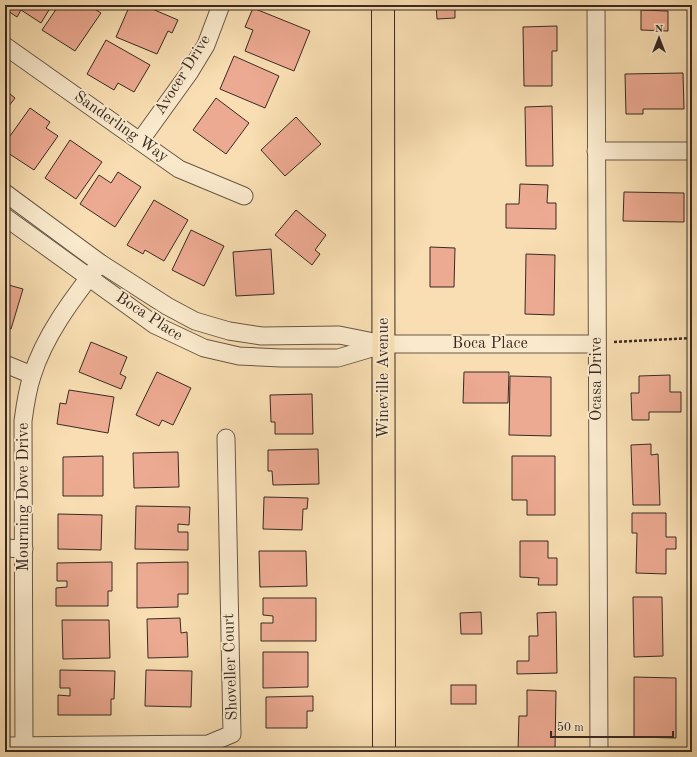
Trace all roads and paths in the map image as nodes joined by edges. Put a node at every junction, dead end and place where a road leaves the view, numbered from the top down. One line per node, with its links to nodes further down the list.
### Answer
1 (221, 5): 5 (street, Avocer Drive)
2 (383, 5): 14 (main road, Wineville Avenue)
3 (596, 5): 6 (street, Ocasa Drive)
4 (5, 46): 5 (street, Sanderling Way)
5 (140, 141): 9 (street, Sanderling Way)
6 (596, 151): 7 (street); 15 (street, Ocasa Drive)
7 (692, 151)
8 (5, 193): 11 (street, Boca Place)
9 (244, 196)
10 (5, 217): 12 (street, Boca Place)
11 (100, 263): 12 (street, Mourning Dove Drive); 14 (street, Boca Place)
12 (90, 277): 14 (street, Boca Place); 17 (street, Mourning Dove Drive)
13 (692, 338): 15 (path)
14 (384, 344): 15 (street, Boca Place); 23 (main road, Wineville Avenue)
15 (597, 344): 24 (street, Ocasa Drive)
16 (5, 364): 17 (street)
17 (32, 375): 20 (street, Mourning Dove Drive)
18 (226, 438): 22 (street, Shoveller Court)
19 (5, 548): 20 (street)
20 (24, 549): 22 (street, Mourning Dove Drive)
21 (5, 746): 22 (street)
22 (24, 749)
23 (384, 752)
24 (599, 752)

